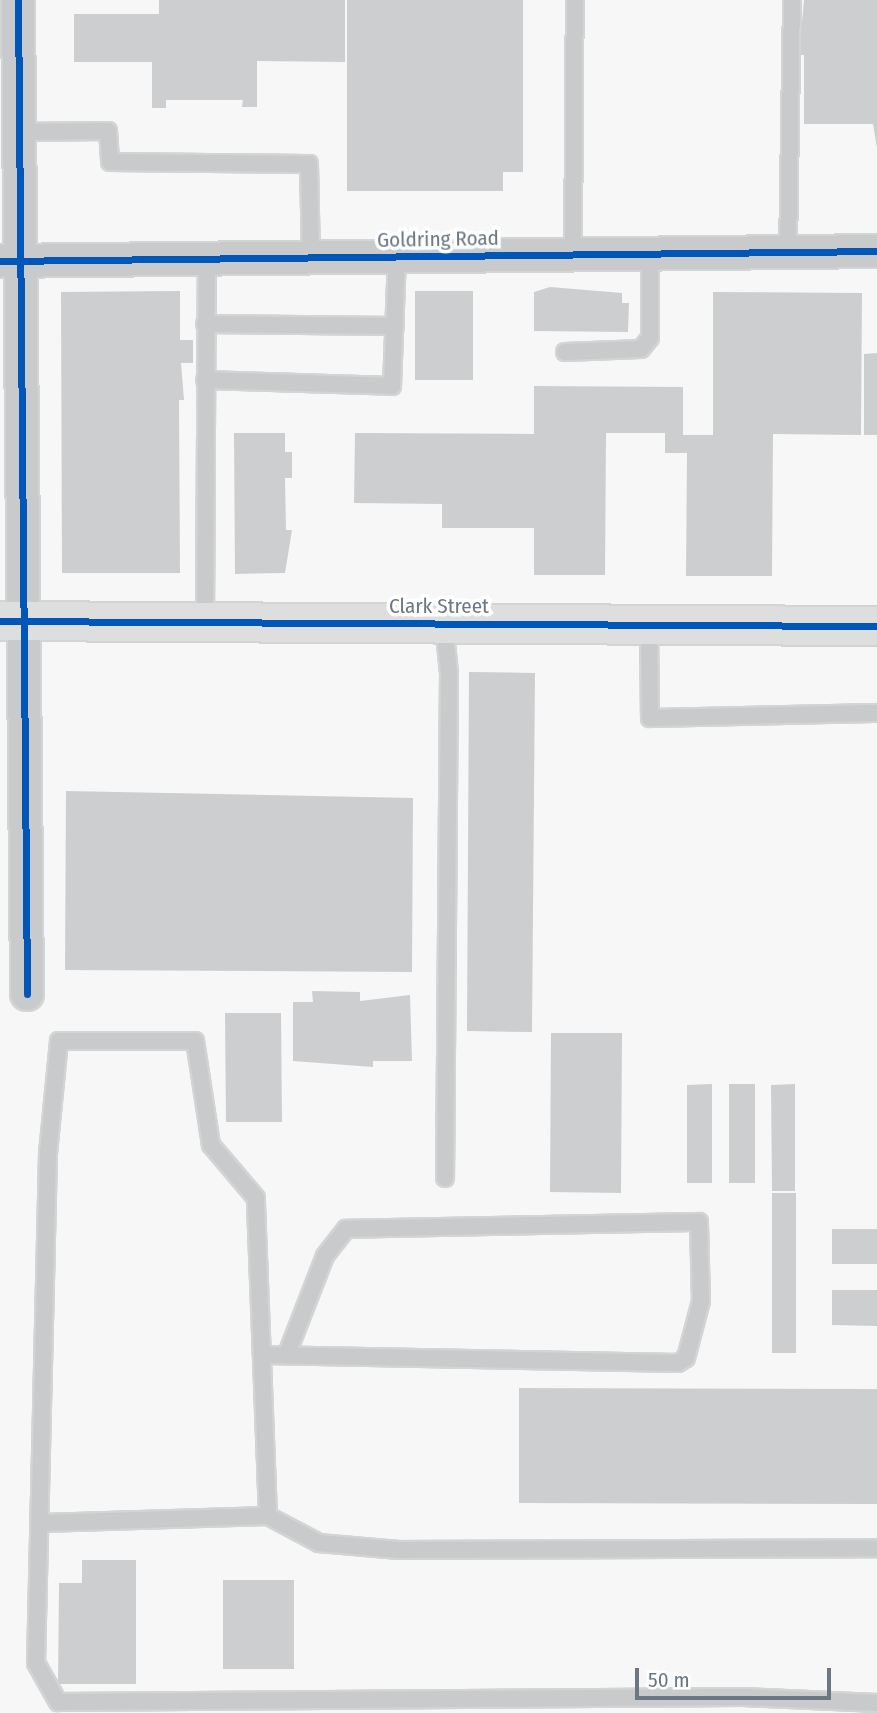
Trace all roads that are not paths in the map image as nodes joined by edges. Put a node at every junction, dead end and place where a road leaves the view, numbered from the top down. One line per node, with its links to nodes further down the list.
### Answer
1 (18, 0): 4 (street)
2 (575, 0): 8 (lane)
3 (792, 0): 6 (lane)
4 (13, 127): 10 (lane); 12 (street)
5 (877, 251): 6 (street, Goldring Road)
6 (788, 252): 7 (street, Goldring Road)
7 (650, 254): 8 (street, Goldring Road); 15 (lane)
8 (573, 255): 9 (street, Goldring Road)
9 (397, 256): 10 (street, Goldring Road); 14 (lane)
10 (311, 257): 11 (street, Goldring Road)
11 (207, 259): 12 (street, Goldring Road); 13 (lane)
12 (10, 261): 17 (street)
13 (205, 324): 14 (lane); 16 (lane)
14 (395, 326): 16 (lane)
15 (565, 352)
16 (205, 380): 18 (lane)
17 (13, 621): 18 (street, Clark Street); 23 (street)
18 (205, 623): 19 (street, Clark Street)
19 (444, 624): 20 (street, Clark Street); 24 (lane)
20 (649, 625): 21 (street, Clark Street); 22 (lane)
21 (877, 626)
22 (877, 713)
23 (27, 994)
24 (445, 1178)
25 (287, 1354): 25 (lane); 26 (lane)
26 (264, 1355): 27 (lane); 28 (lane)
27 (268, 1516): 28 (lane); 29 (lane)
28 (42, 1523): 30 (lane)
29 (877, 1548)
30 (877, 1703)

